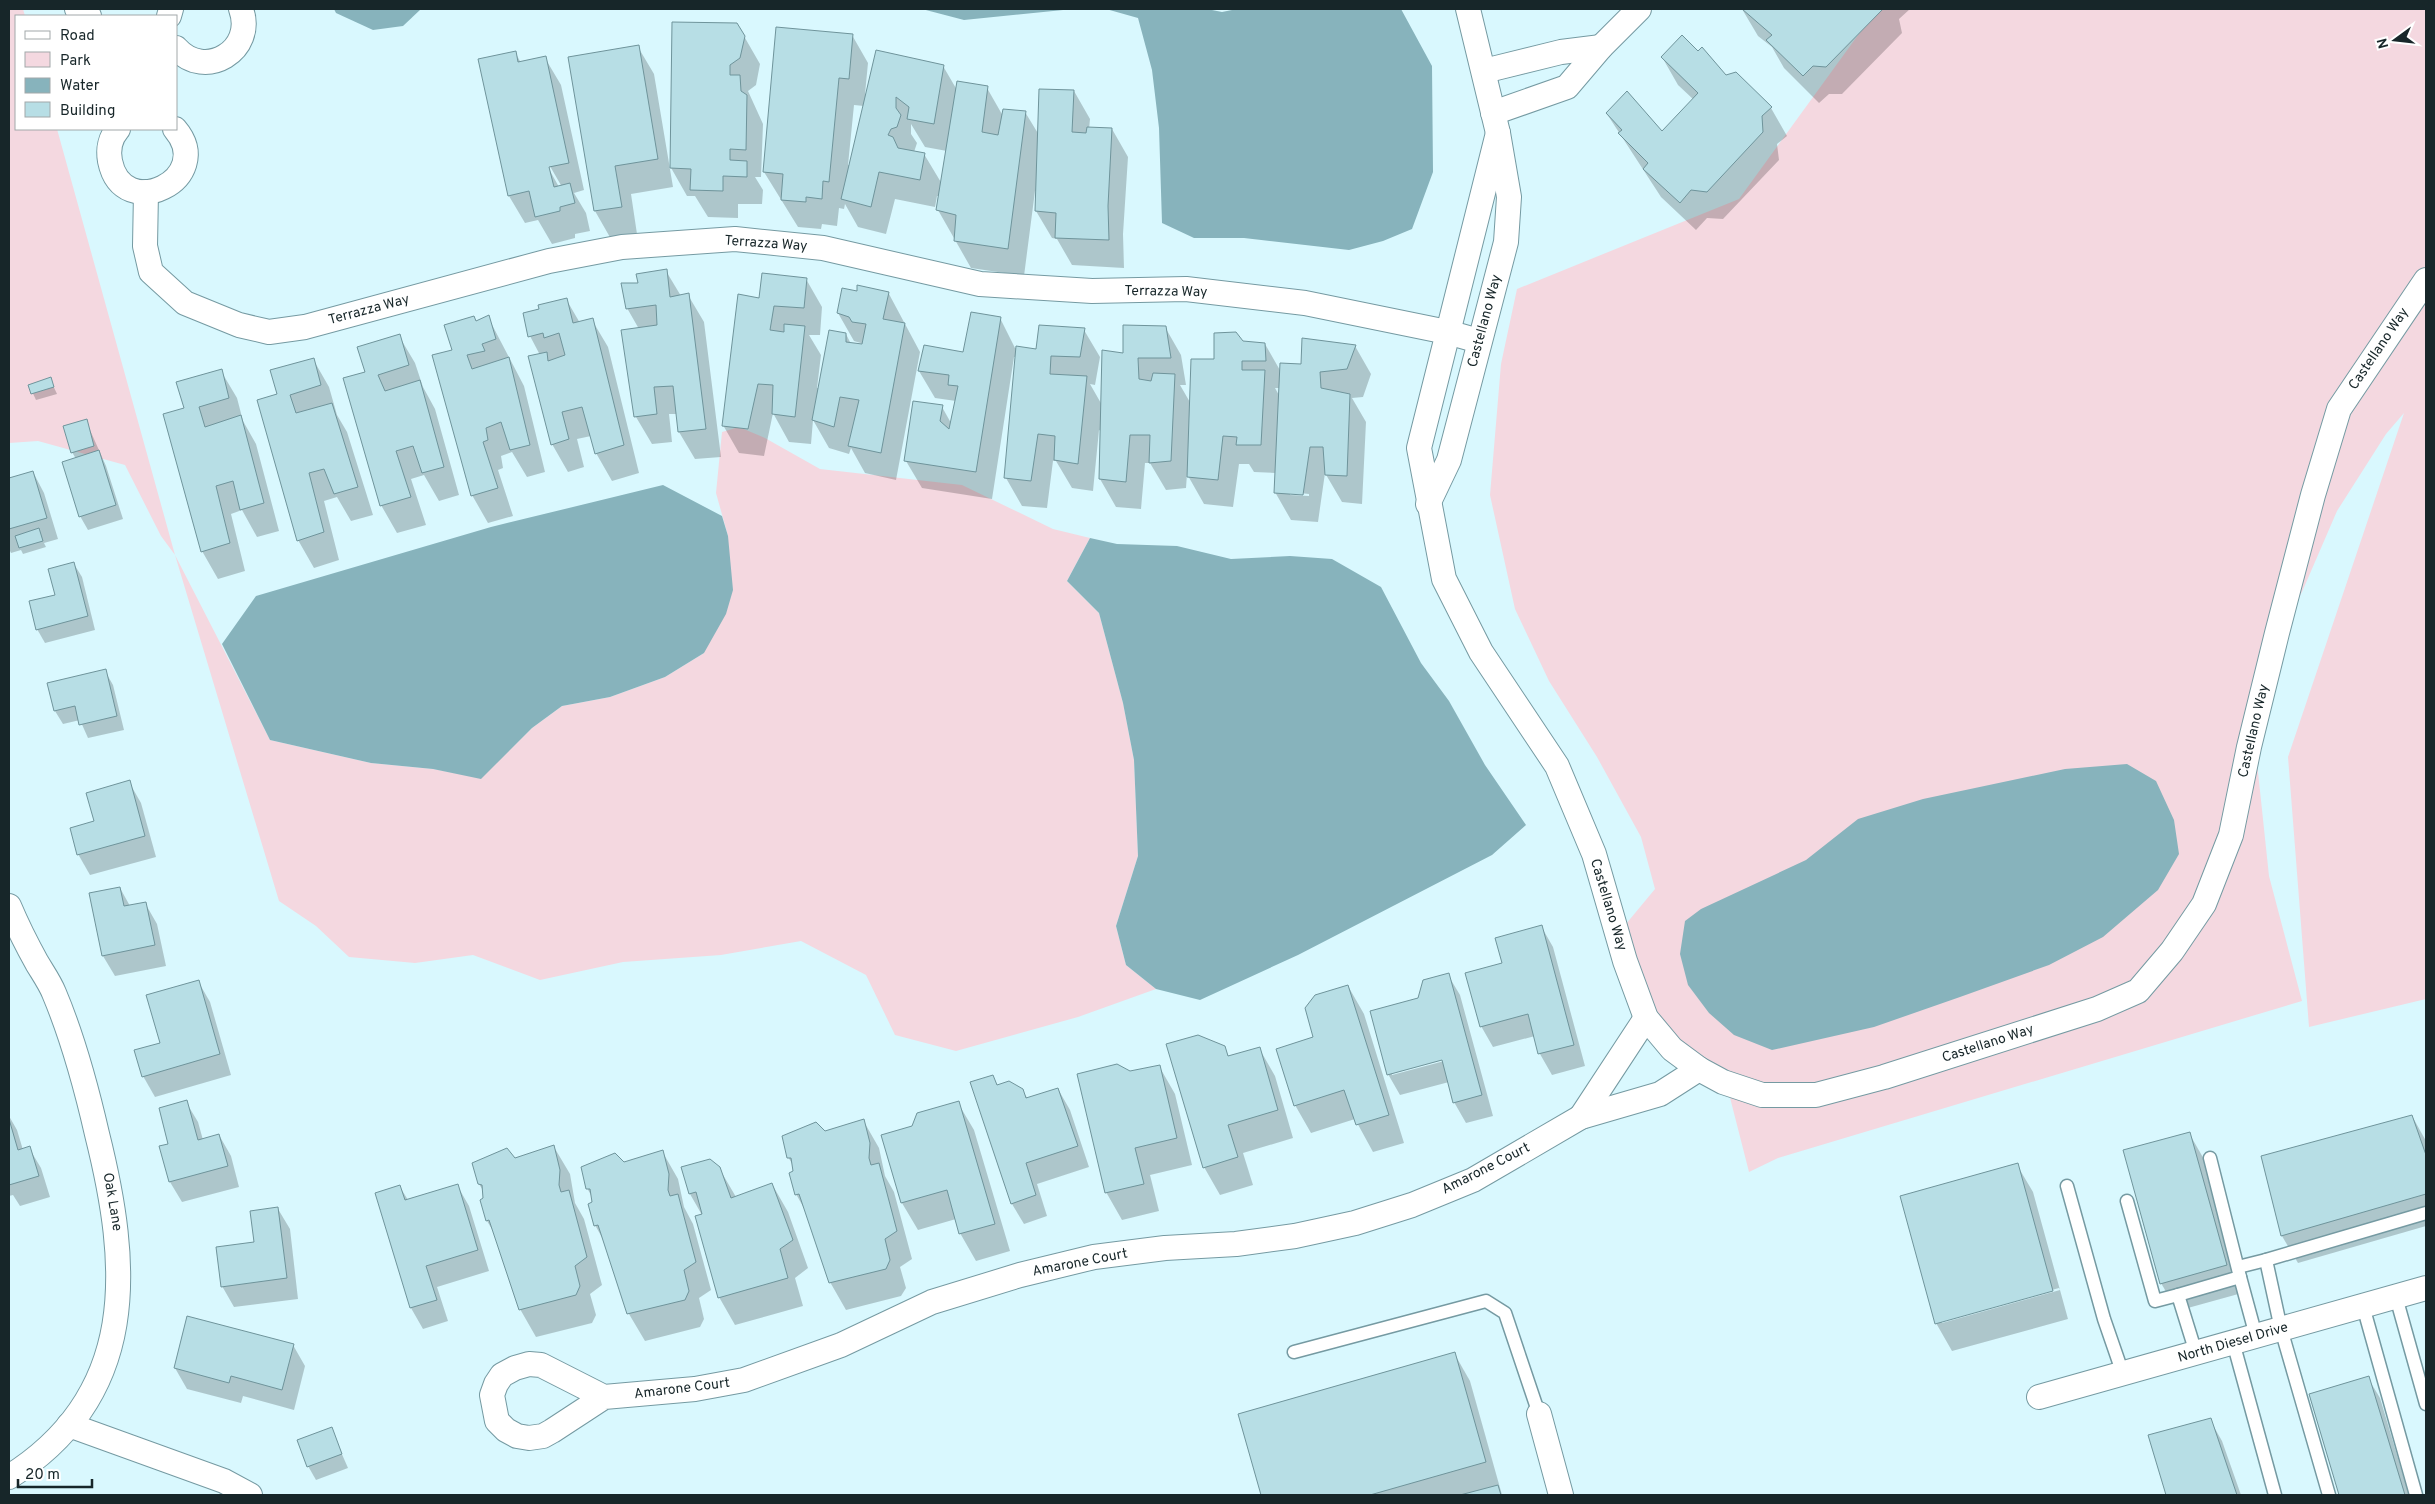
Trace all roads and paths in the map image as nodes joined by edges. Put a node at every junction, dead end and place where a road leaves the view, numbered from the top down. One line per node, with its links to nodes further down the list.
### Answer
1 (241, 9): 5 (street)
2 (1468, 9): 6 (street, Castellano Way)
3 (1639, 9): 4 (street)
4 (1601, 47): 6 (street); 7 (street)
5 (178, 50)
6 (1484, 71): 7 (street, Castellano Way)
7 (1496, 123): 12 (street, Castellano Way); 13 (street, Castellano Way)
8 (118, 130): 10 (street)
9 (177, 130): 10 (street)
10 (146, 192): 12 (street, Terrazza Way)
11 (2426, 280): 17 (street, Castellano Way)
12 (1447, 332): 13 (street, Terrazza Way); 14 (street, Castellano Way)
13 (1479, 341): 14 (street, Castellano Way)
14 (1428, 504): 16 (street, Castellano Way)
15 (9, 906): 39 (street, Oak Lane)
16 (1646, 1018): 17 (street, Castellano Way); 18 (street)
17 (1699, 1069): 18 (street)
18 (1581, 1116): 35 (street, Amarone Court)
19 (2210, 1158): 24 (lane)
20 (2067, 1186): 34 (lane)
21 (2127, 1201): 26 (lane)
22 (2426, 1213): 23 (lane)
23 (2266, 1260): 24 (lane); 29 (lane)
24 (2239, 1272): 26 (lane); 30 (lane)
25 (2426, 1288): 27 (street, North Diesel Drive)
26 (2178, 1295): 32 (lane)
27 (2396, 1296): 28 (street, North Diesel Drive); 33 (lane)
28 (2363, 1306): 29 (street, North Diesel Drive); 45 (lane)
29 (2281, 1329): 30 (street, North Diesel Drive); 44 (lane)
30 (2244, 1339): 32 (street, North Diesel Drive); 43 (lane)
31 (1294, 1352): 38 (lane)
32 (2196, 1353): 34 (street, North Diesel Drive)
33 (2421, 1368): 37 (lane)
34 (2123, 1374): 36 (street, North Diesel Drive)
35 (604, 1397)
36 (2039, 1397)
37 (2426, 1404)
38 (1539, 1414): 42 (street)
39 (69, 1425): 40 (street, Oak Lane); 41 (street)
40 (9, 1477)
41 (250, 1495)
42 (1561, 1495)
43 (2275, 1495)
44 (2329, 1495)
45 (2416, 1495)

